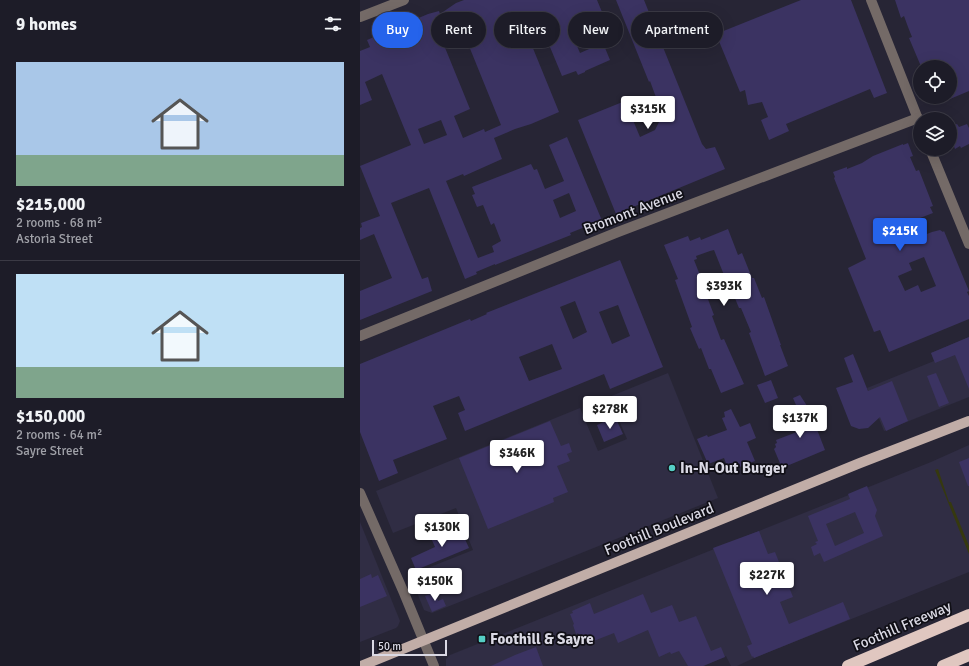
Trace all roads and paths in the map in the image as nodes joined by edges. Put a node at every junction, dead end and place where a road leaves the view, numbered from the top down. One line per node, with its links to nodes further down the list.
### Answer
1 (404, 0): 3 (street)
2 (871, 0): 4 (street)
3 (360, 17)
4 (915, 112)
5 (913, 123): 8 (street, Bromont Avenue)
6 (933, 156): 7 (street)
7 (969, 244)
8 (360, 336)
9 (969, 421): 12 (main road, Foothill Boulevard)
10 (360, 493): 12 (street)
11 (969, 615): 16 (highway, Foothill Freeway)
12 (424, 641): 14 (main road, Foothill Boulevard); 15 (street)
13 (969, 655): 17 (highway)
14 (361, 666)
15 (434, 666)
16 (848, 666)
17 (943, 666)

